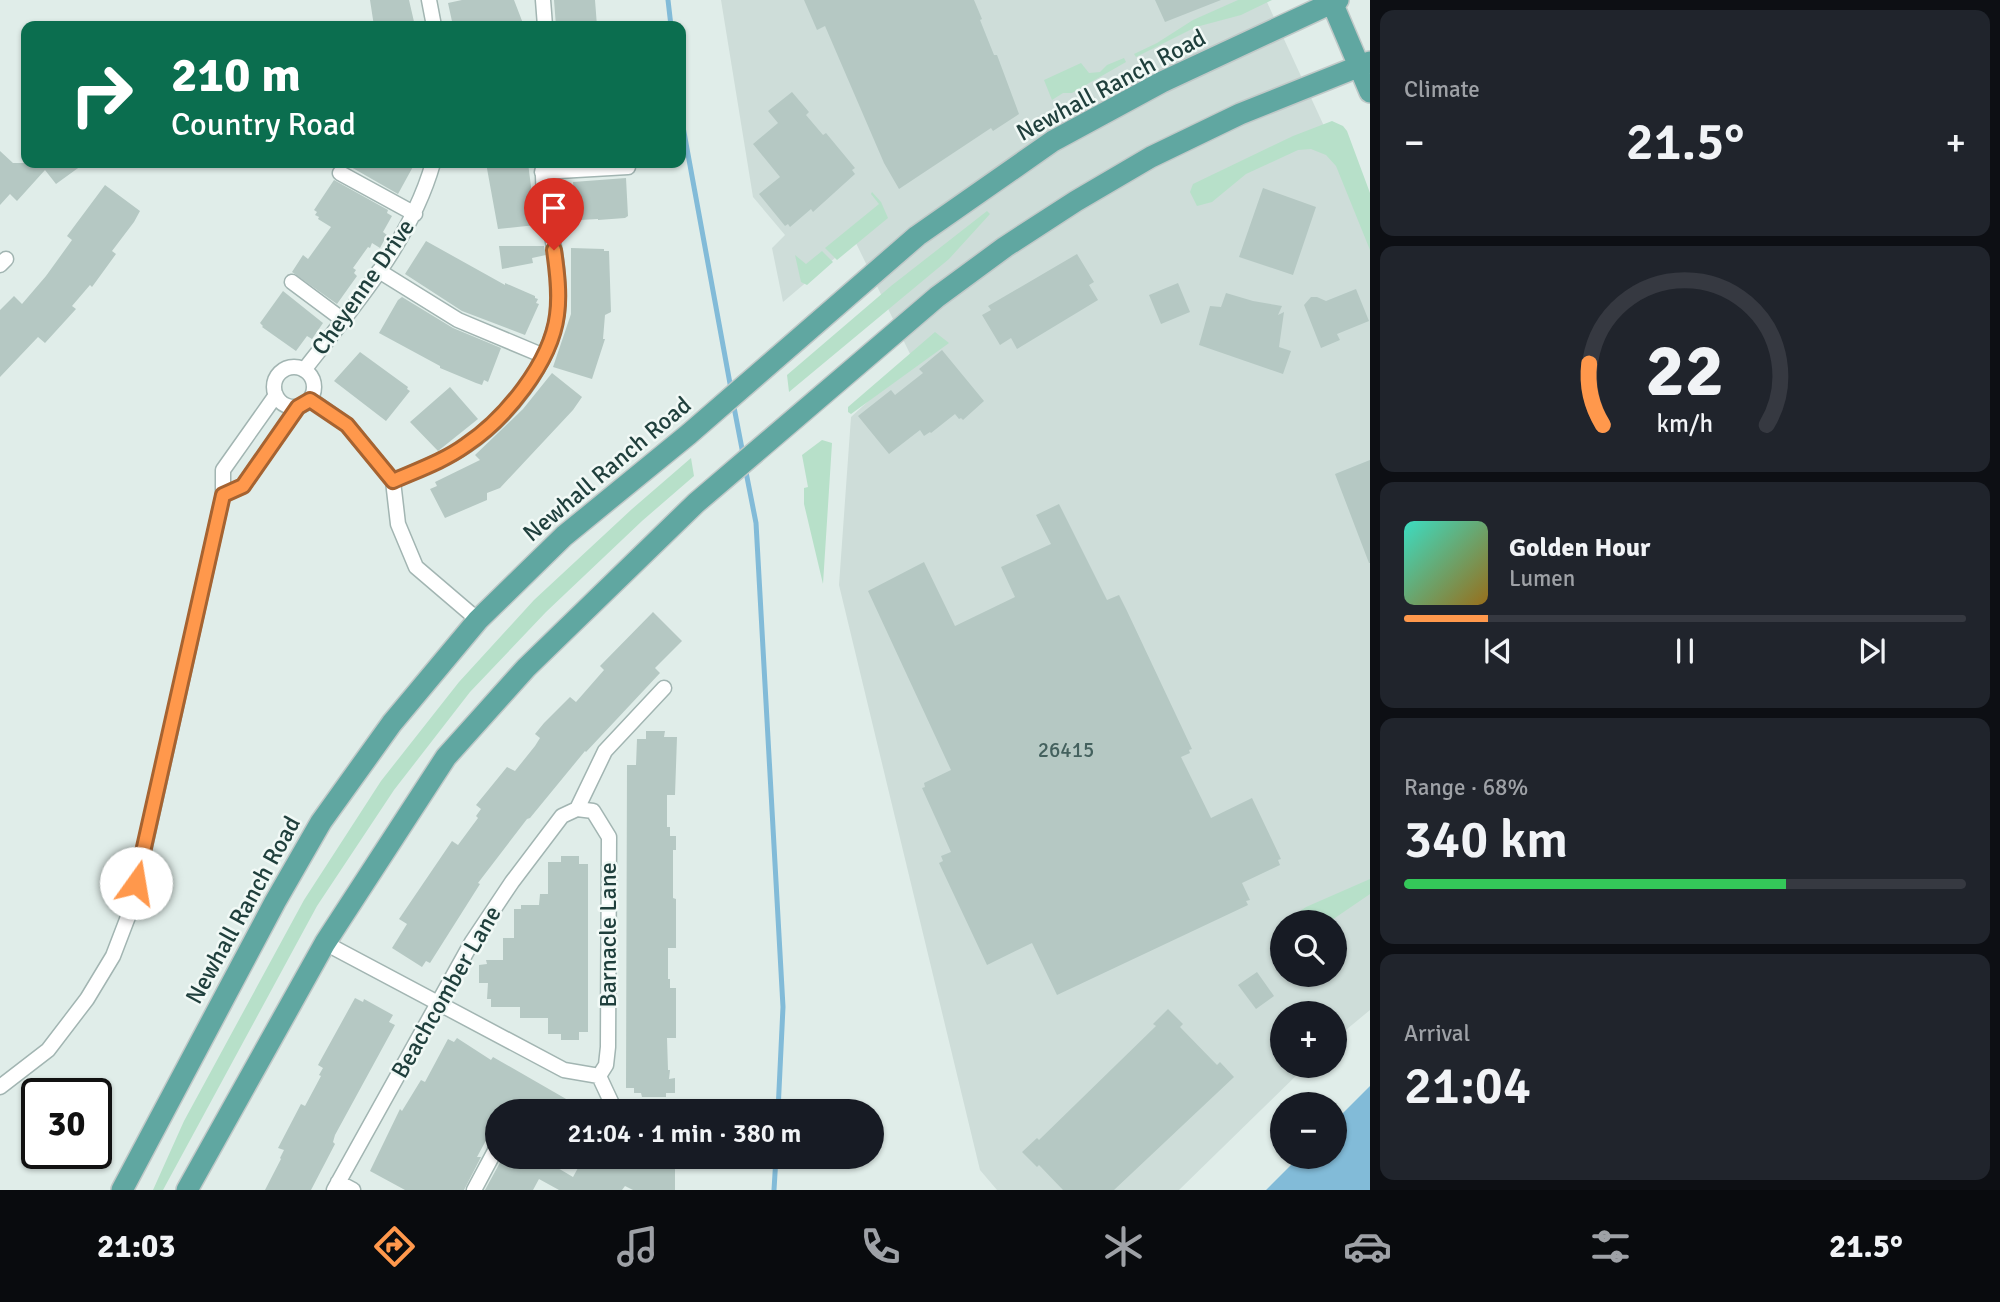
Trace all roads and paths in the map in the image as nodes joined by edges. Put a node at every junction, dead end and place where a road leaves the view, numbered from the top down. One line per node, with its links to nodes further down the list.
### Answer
1 (429, 0): 4 (street)
2 (543, 0): 5 (street)
3 (1334, 1): 6 (main road); 21 (main road, Newhall Ranch Road)
4 (433, 21)
5 (545, 21)
6 (1365, 64): 7 (main road); 24 (main road)
7 (1370, 92)
8 (431, 168): 11 (street, Cheyenne Drive)
9 (543, 168): 15 (street)
10 (340, 173): 11 (street)
11 (415, 214): 12 (street, Cheyenne Drive)
12 (379, 271): 14 (street, Cheyenne Drive); 15 (street)
13 (292, 282): 14 (street)
14 (343, 320): 16 (street, Cheyenne Drive)
15 (544, 356): 19 (street)
16 (304, 370): 17 (street); 18 (street)
17 (276, 395): 18 (street); 20 (street)
18 (304, 403): 19 (street); 20 (street)
19 (393, 481): 21 (street)
20 (223, 495): 27 (street)
21 (478, 620): 31 (main road, Newhall Ranch Road)
22 (664, 688): 23 (street)
23 (577, 809): 25 (street, Beachcomber Lane); 26 (street, Barnacle Lane)
24 (325, 943): 25 (street); 32 (main road)
25 (437, 1003): 26 (street); 30 (street, Beachcomber Lane)
26 (599, 1076): 28 (street)
27 (0, 1087)
28 (610, 1099)
29 (485, 1169): 34 (street)
30 (336, 1186): 33 (street)
31 (122, 1190)
32 (187, 1190)
33 (354, 1190)
34 (474, 1190)

